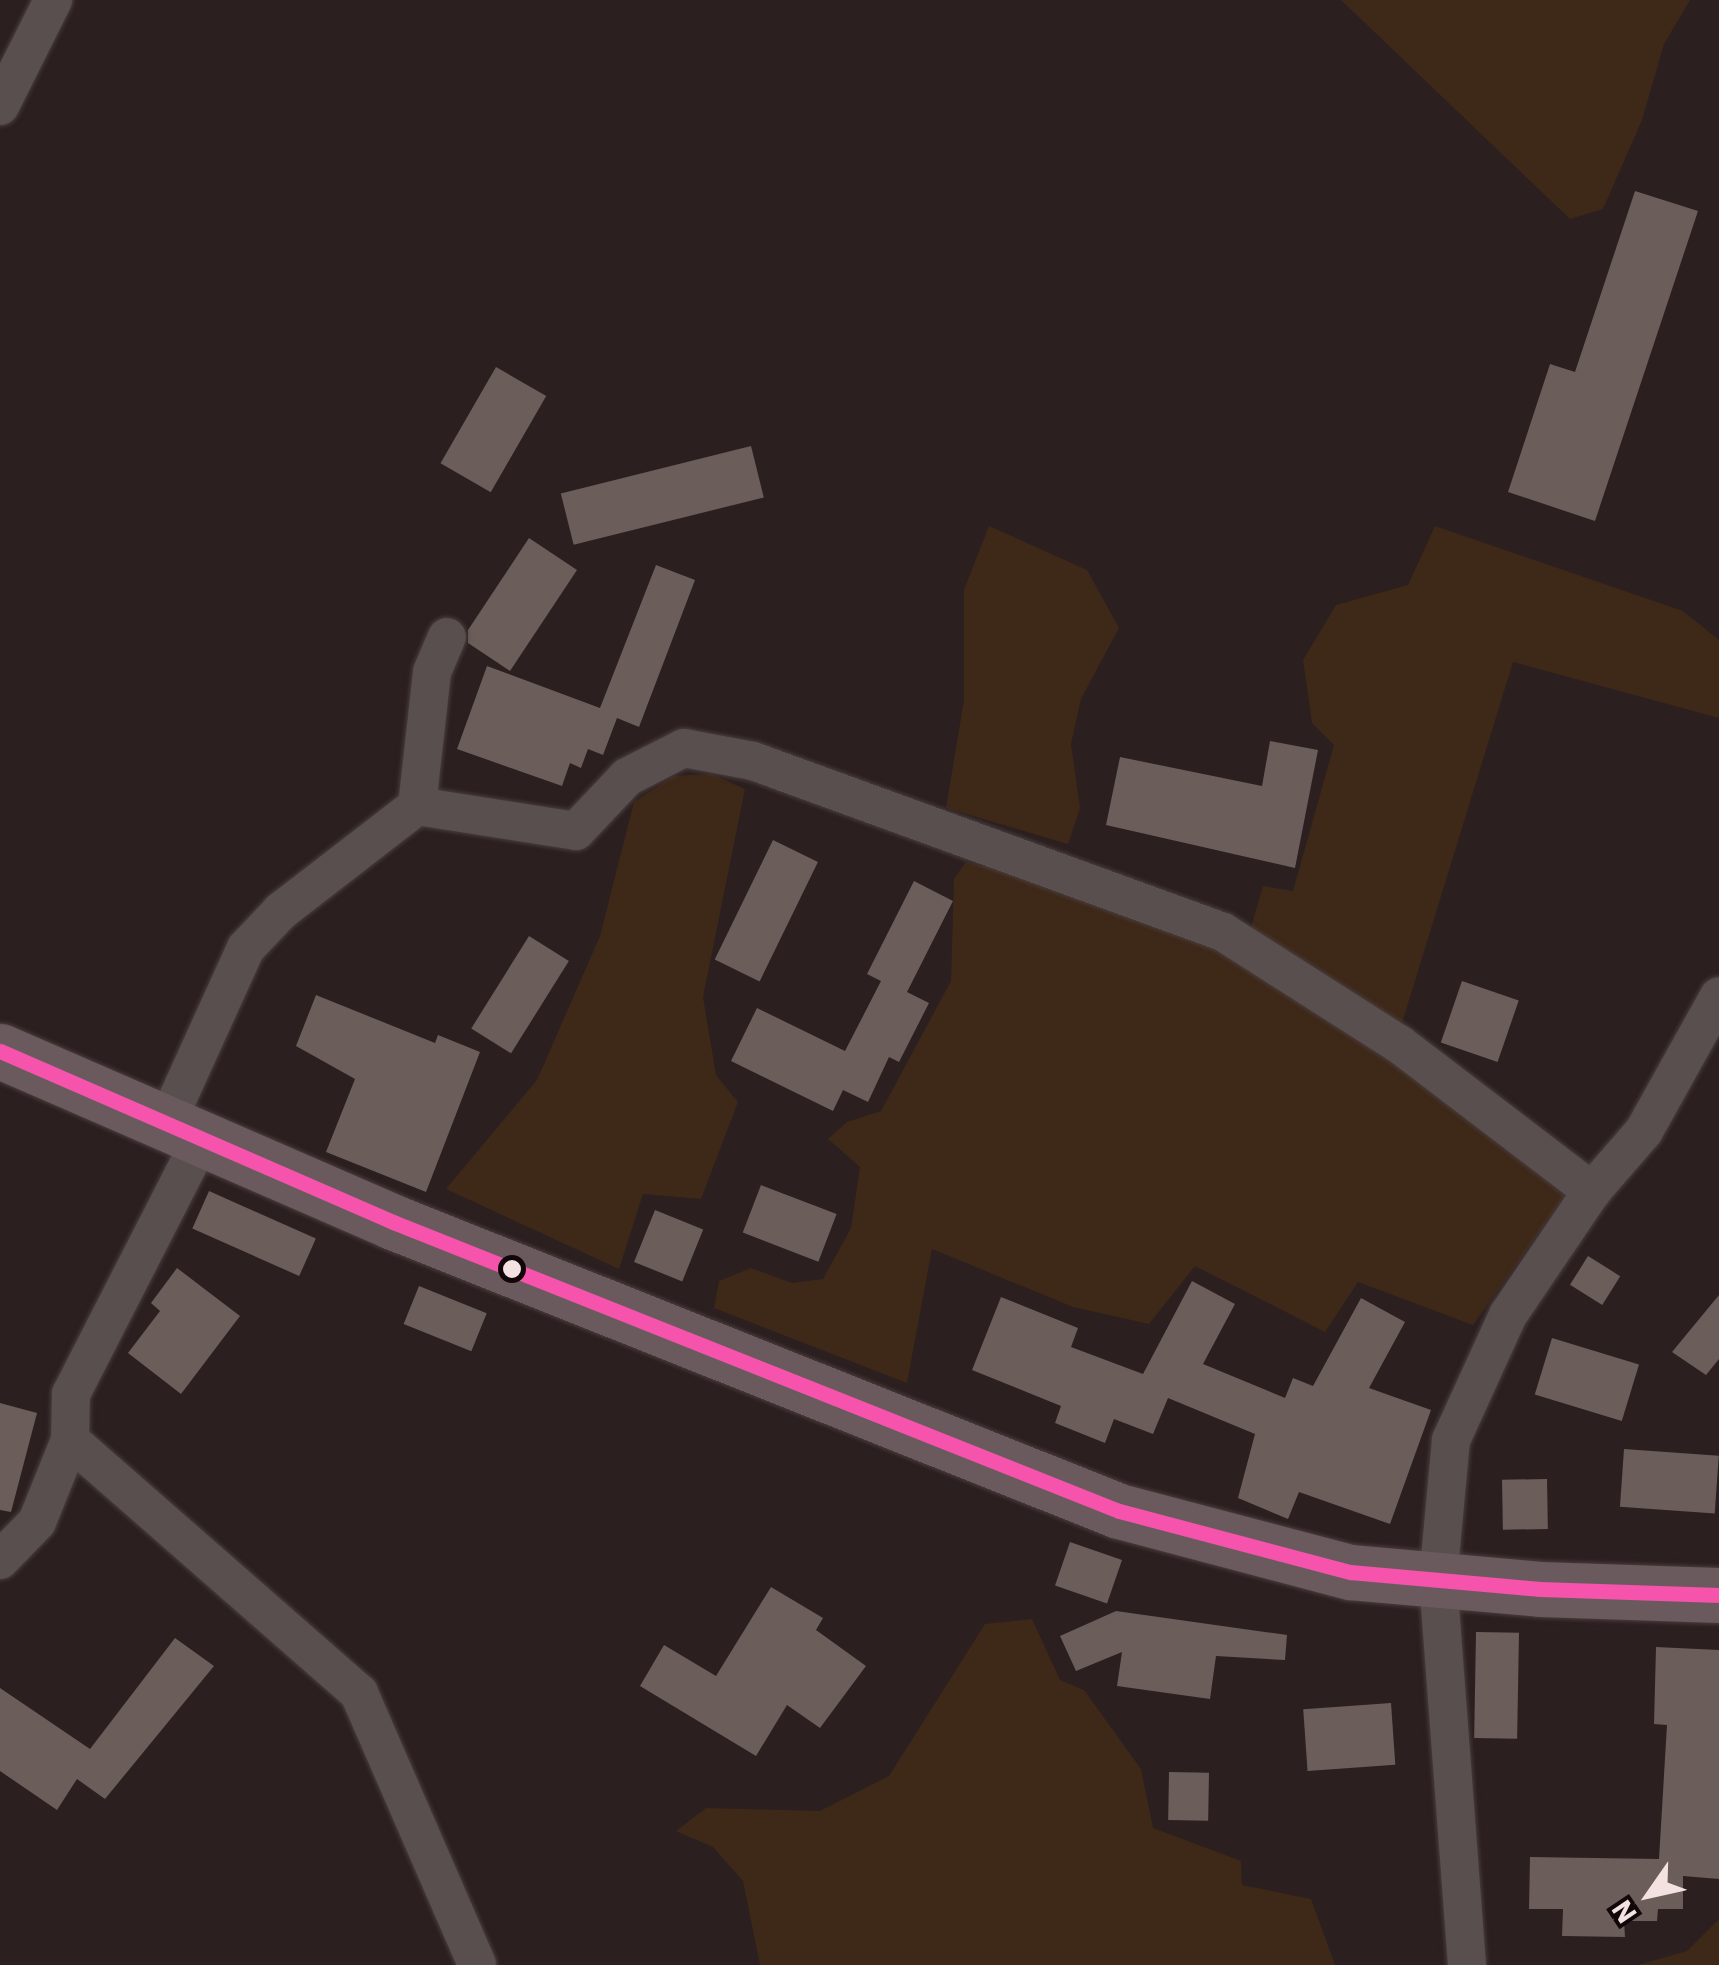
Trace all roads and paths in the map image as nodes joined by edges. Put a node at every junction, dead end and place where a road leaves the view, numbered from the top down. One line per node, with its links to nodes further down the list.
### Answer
1 (54, 0): 2 (street)
2 (0, 106)
3 (447, 637): 4 (street)
4 (417, 806): 7 (street); 8 (street)
5 (1719, 996): 8 (street)
6 (0, 1051): 7 (highway)
7 (183, 1132): 9 (street); 11 (highway)
8 (1592, 1191): 11 (street)
9 (70, 1440): 10 (street); 13 (street)
10 (0, 1560)
11 (1438, 1580): 12 (highway); 14 (street)
12 (1719, 1595)
13 (478, 1965)
14 (1467, 1965)

